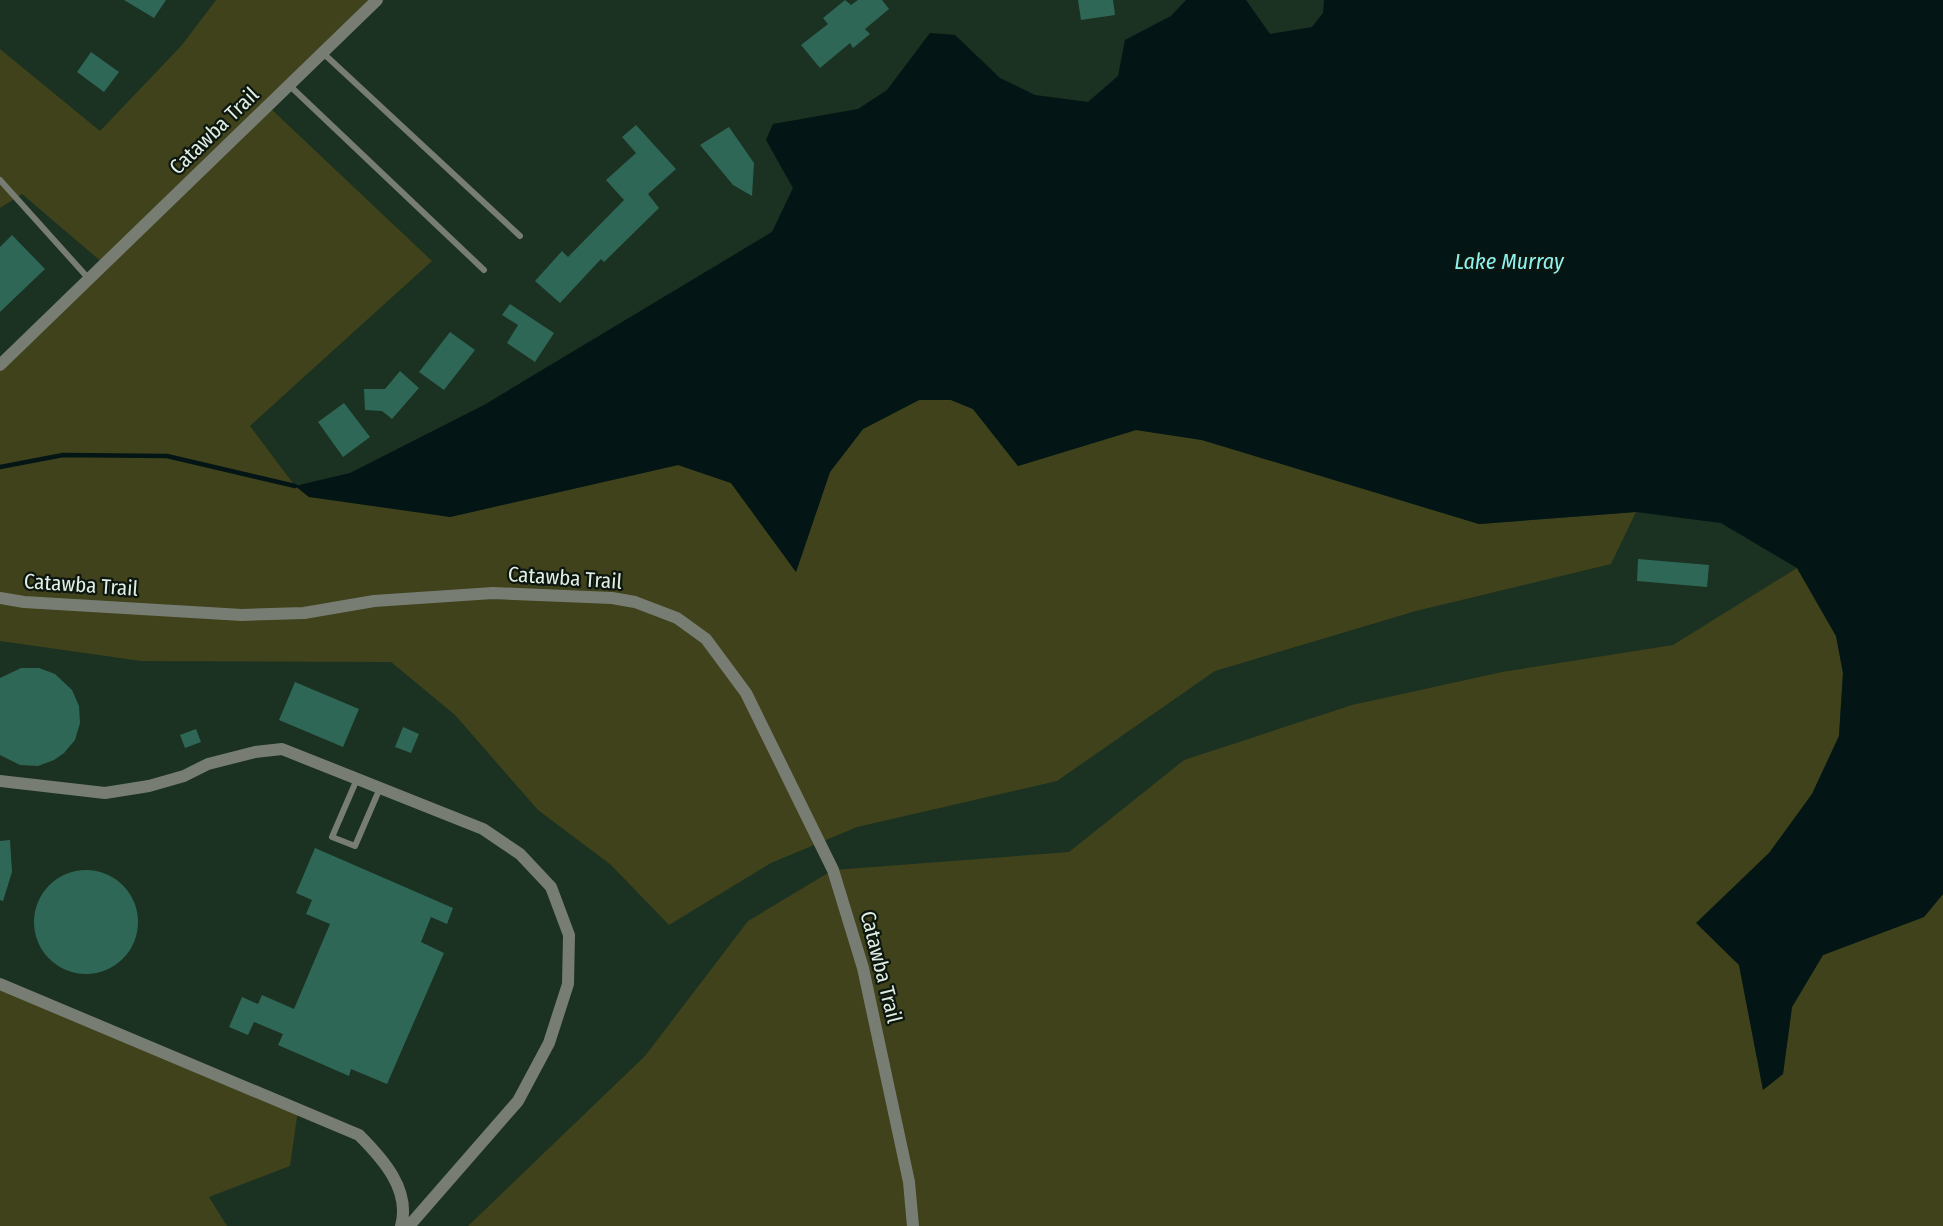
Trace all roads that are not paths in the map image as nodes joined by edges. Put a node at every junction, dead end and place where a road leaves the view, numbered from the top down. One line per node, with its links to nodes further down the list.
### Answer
1 (377, 0): 2 (street, Catawba Trail)
2 (323, 52): 3 (street, Catawba Trail); 5 (lane)
3 (289, 85): 6 (lane); 7 (street, Catawba Trail)
4 (0, 180): 7 (lane)
5 (520, 236)
6 (484, 270)
7 (89, 279): 8 (street, Catawba Trail)
8 (0, 365)
9 (0, 598): 16 (street, Catawba Trail)
10 (357, 779): 11 (street); 12 (street); 12 (lane)
11 (0, 782)
12 (380, 788): 15 (street)
13 (0, 984): 14 (street)
14 (401, 1226)
15 (409, 1226)
16 (913, 1226)

